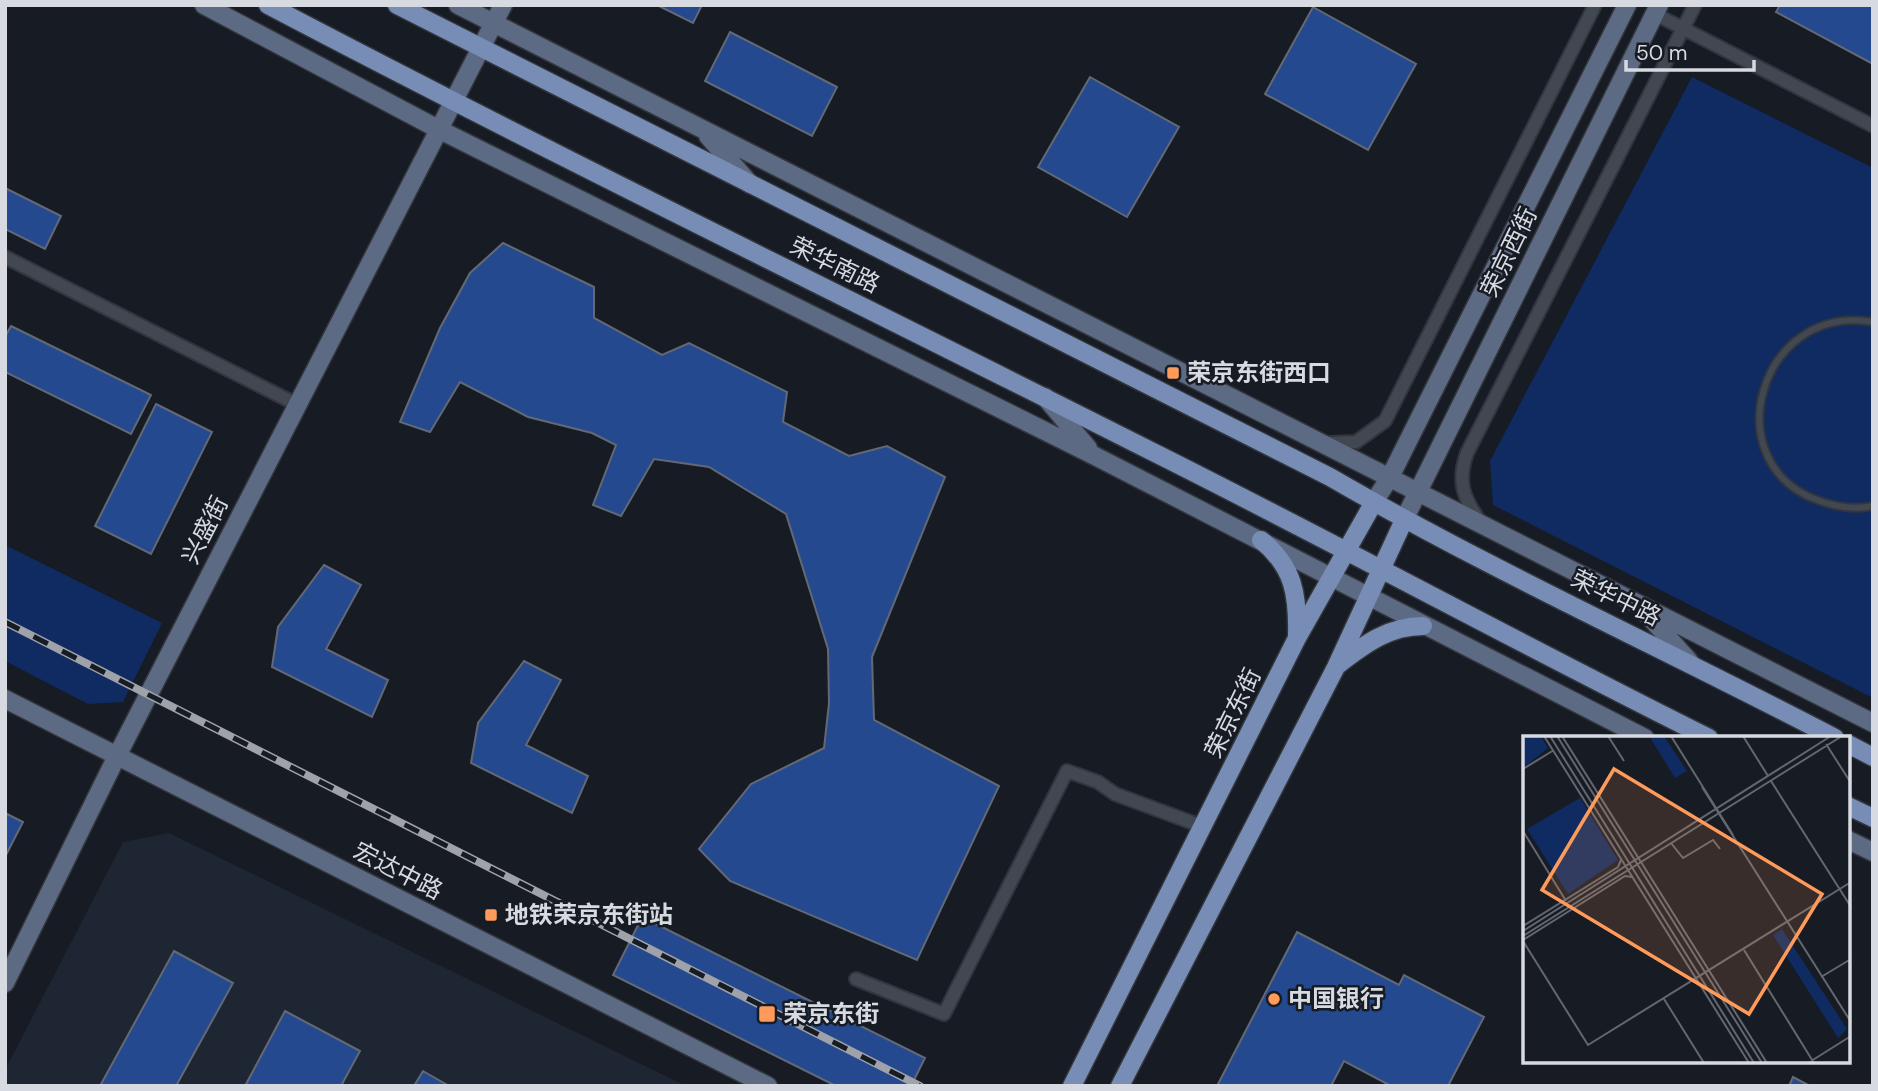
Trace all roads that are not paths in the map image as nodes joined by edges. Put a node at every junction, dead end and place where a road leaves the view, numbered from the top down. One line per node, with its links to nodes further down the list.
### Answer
1 (268, 5): 13 (main road, 荣华南路)
2 (397, 5): 12 (main road, 荣华南路)
3 (458, 5): 10 (street)
4 (503, 5): 10 (street, 兴盛街)
5 (1595, 5): 22 (street)
6 (1627, 5): 24 (street, 荣京西街)
7 (1695, 5): 11 (street)
8 (212, 8): 16 (street)
9 (1657, 10): 11 (street); 25 (street, 荣京西街)
10 (494, 23): 12 (street, 兴盛街); 15 (street)
11 (1683, 29): 14 (street); 29 (street)
12 (482, 47): 13 (street, 兴盛街); 17 (main road, 荣华南路)
13 (454, 103): 16 (street, 兴盛街); 20 (main road, 荣华南路)
14 (1873, 126)
15 (700, 127): 17 (street); 22 (street)
16 (440, 130): 21 (street, 兴盛街); 23 (street)
17 (750, 184): 26 (main road, 荣华南路)
18 (5, 257): 21 (street)
19 (1873, 322): 27 (lane)
20 (1045, 397): 23 (street); 31 (main road, 荣华南路)
21 (296, 404): 46 (street, 兴盛街)
22 (1324, 443): 24 (street)
23 (1093, 455): 30 (street)
24 (1390, 477): 25 (street); 26 (street, 荣京西街)
25 (1418, 491): 28 (street, 荣京西街); 29 (street)
26 (1374, 502): 28 (main road, 荣华中路); 31 (main road, 荣京东街)
27 (1873, 506)
28 (1404, 520): 32 (main road); 38 (main road, 荣华中路)
29 (1482, 524): 35 (street)
30 (1261, 540): 33 (street); 37 (main road)
31 (1347, 551): 32 (main road, 荣华南路); 33 (main road, 荣京东街)
32 (1379, 569): 34 (main road); 43 (main road)
33 (1331, 579): 34 (street); 37 (main road, 荣京东街)
34 (1367, 597): 36 (street); 39 (main road)
35 (1639, 605): 38 (street); 41 (street)
36 (1423, 626): 39 (main road); 42 (street)
37 (1297, 638): 50 (main road, 荣京东街)
38 (1689, 661): 44 (main road, 荣华中路)
39 (1336, 667): 57 (main road)
40 (5, 699): 46 (street, 宏达中路)
41 (1873, 723)
42 (1643, 736)
43 (1707, 736)
44 (1833, 736)
45 (1850, 745): 47 (main road)
46 (117, 756): 54 (street, 兴盛街); 55 (street, 宏达中路)
47 (1873, 757)
48 (1850, 807): 49 (main road)
49 (1873, 818)
50 (1204, 827): 53 (street); 56 (main road, 荣京东街)
51 (1850, 840): 52 (street)
52 (1873, 852)
53 (856, 979)
54 (5, 983)
55 (768, 1086)
56 (1072, 1086)
57 (1120, 1086)

